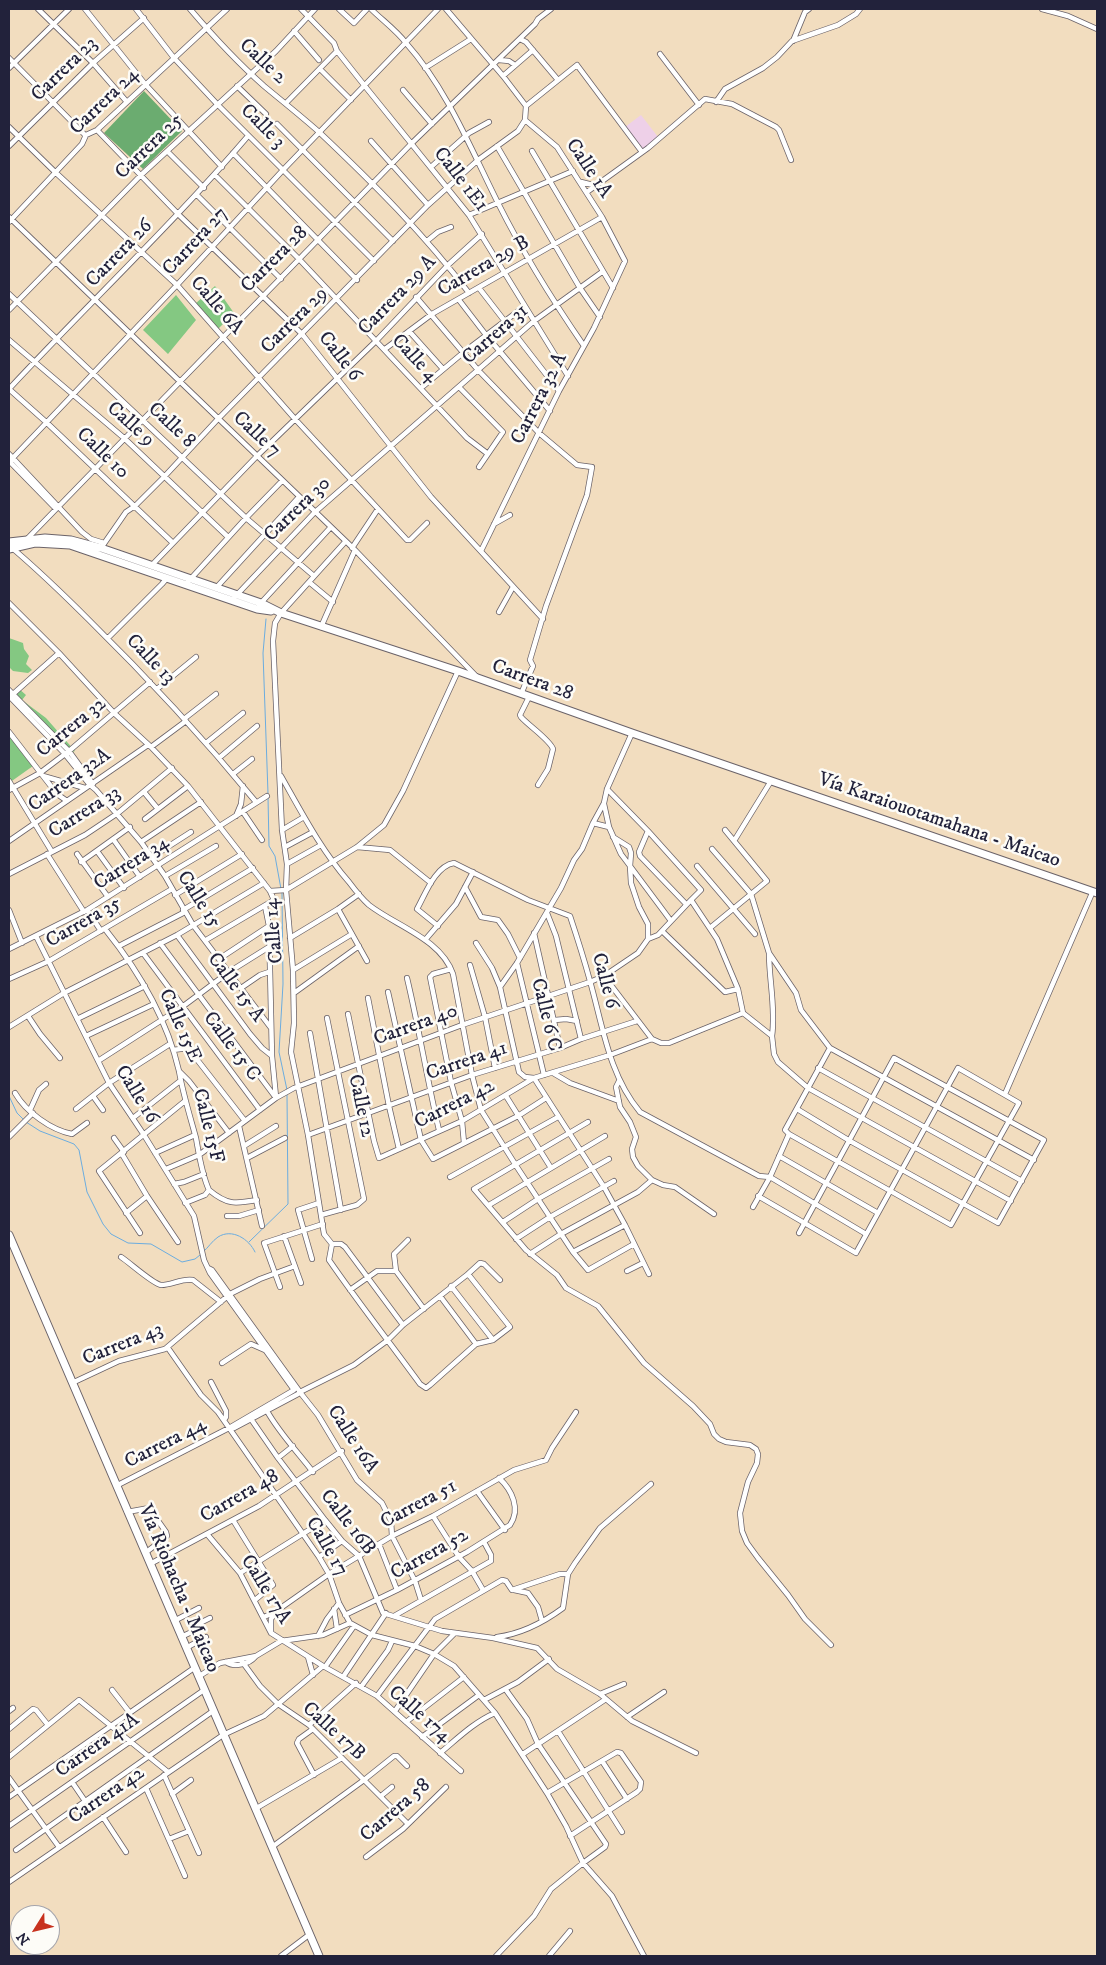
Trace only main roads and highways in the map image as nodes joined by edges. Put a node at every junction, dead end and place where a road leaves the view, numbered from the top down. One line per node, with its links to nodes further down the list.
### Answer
1 (9, 544): 2 (highway, Carrera 28); 2 (highway, Carrera 28)
2 (101, 548): 3 (highway, Carrera 28)
3 (149, 568): 4 (highway, Carrera 28); 4 (highway, Carrera 28)
4 (189, 582): 5 (highway, Carrera 28); 5 (highway, Carrera 28)
5 (234, 598): 6 (highway, Carrera 28)
6 (771, 781): 7 (highway, Vía Karaiouotamahana - Maicao)
7 (1095, 892)
8 (9, 1235): 9 (highway, Vía Riohacha - Maicao)
9 (320, 1956)

